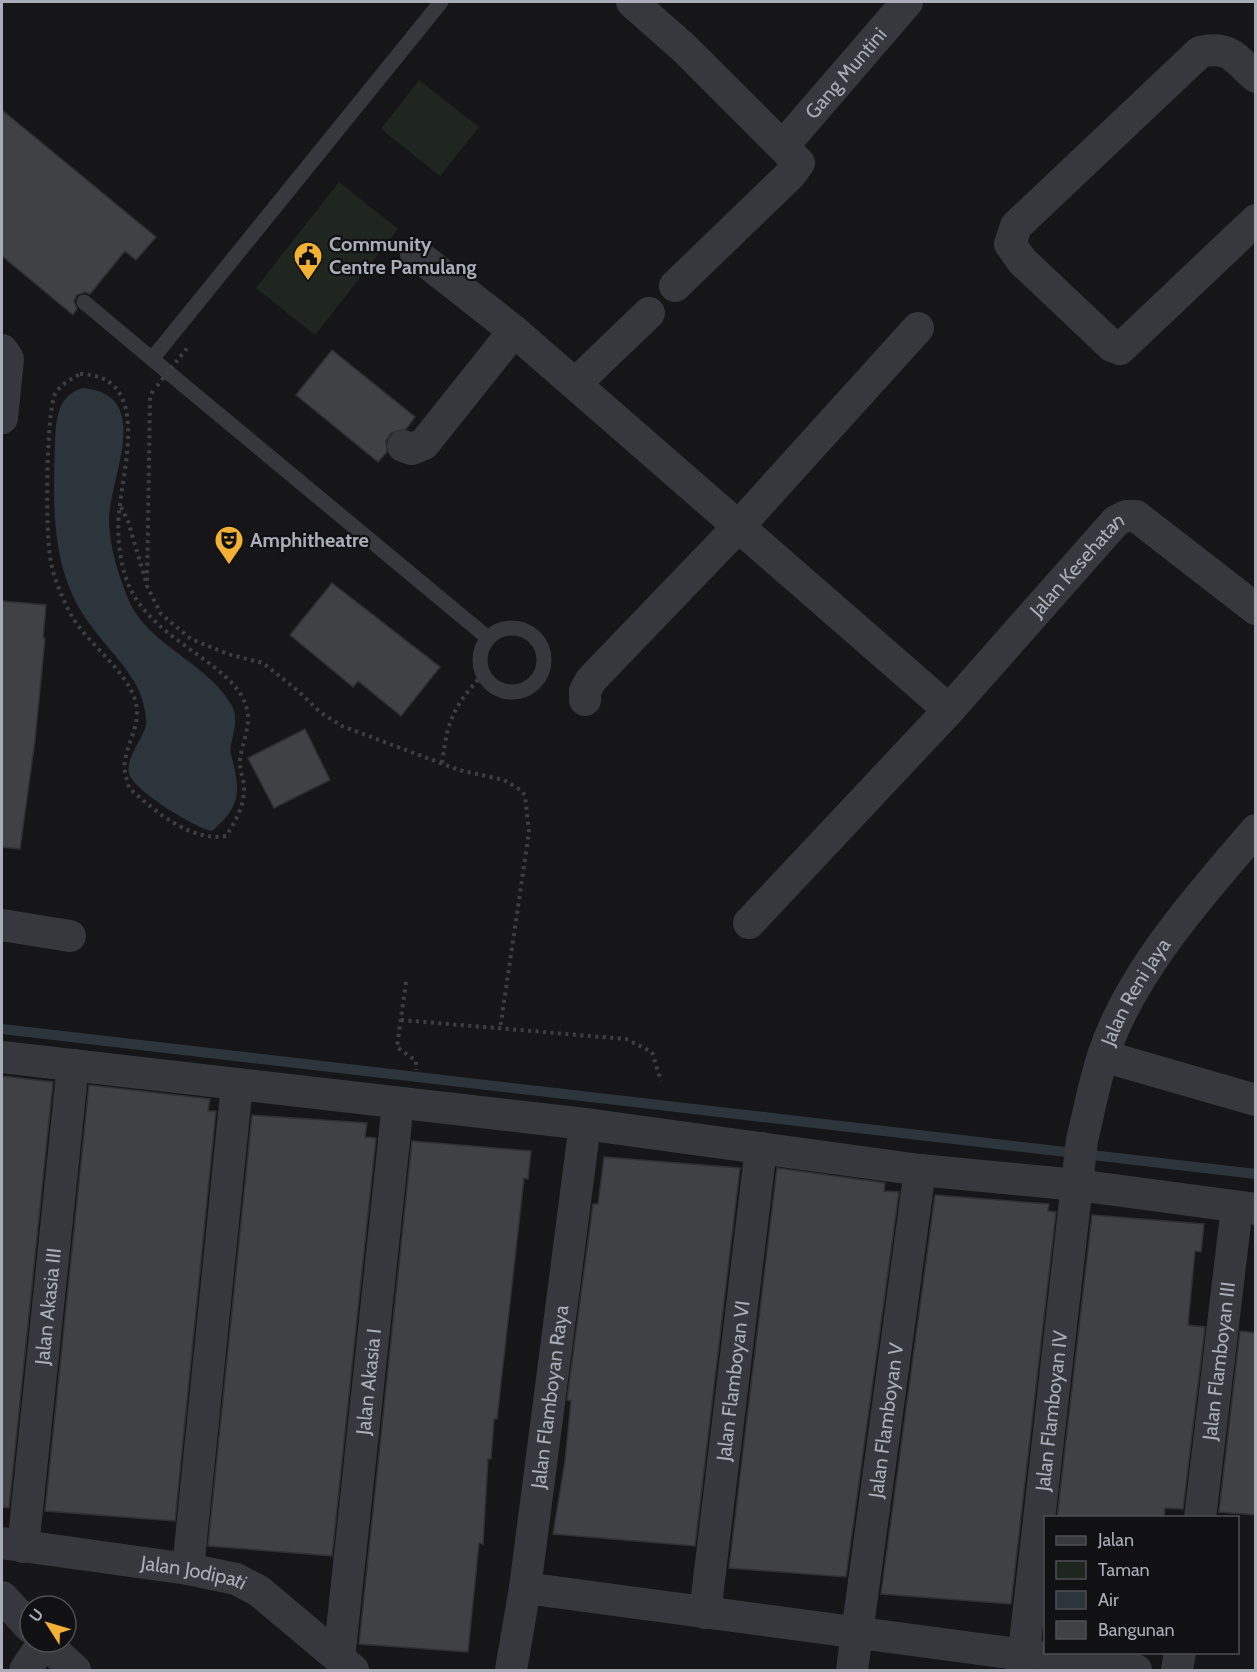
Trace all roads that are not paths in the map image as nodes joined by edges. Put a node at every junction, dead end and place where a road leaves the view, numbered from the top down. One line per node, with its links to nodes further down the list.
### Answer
1 (441, 2): 14 (lane)
2 (632, 2): 5 (street)
3 (907, 2): 5 (street, Gang Muntini)
4 (1256, 77): 6 (street)
5 (783, 146): 8 (street)
6 (1256, 220)
7 (416, 254): 12 (street)
8 (675, 286)
9 (84, 302): 14 (lane)
10 (649, 313): 15 (street)
11 (918, 328): 18 (street)
12 (514, 331): 15 (street); 17 (street)
13 (2, 350): 16 (street)
14 (152, 359): 20 (lane)
15 (575, 384): 18 (street)
16 (2, 418)
17 (403, 446)
18 (738, 527): 21 (street); 22 (street)
19 (1256, 609): 22 (street, Jalan Kesehatan)
20 (489, 638): 20 (lane)
21 (585, 700)
22 (949, 710): 24 (street, Jalan Kesehatan)
23 (1256, 830): 27 (street, Jalan Reni Jaya)
24 (749, 923)
25 (2, 925): 26 (street)
26 (70, 936)
27 (1103, 1056): 31 (street); 36 (street, Jalan Reni Jaya)
28 (2, 1057): 29 (street)
29 (73, 1065): 30 (street); 39 (street, Jalan Akasia III)
30 (237, 1084): 32 (street); 40 (street)
31 (1256, 1100)
32 (398, 1102): 33 (street); 50 (street, Jalan Akasia I)
33 (585, 1124): 34 (street); 41 (street, Jalan Flamboyan Raya)
34 (761, 1148): 35 (street); 43 (street, Jalan Flamboyan VI)
35 (920, 1170): 36 (street); 45 (street, Jalan Flamboyan V)
36 (1077, 1185): 37 (street); 49 (street, Jalan Flamboyan IV)
37 (1246, 1208): 38 (street, Jalan Flamboyan III)
38 (1200, 1516)
39 (12, 1545): 40 (street, Jalan Jodipati)
40 (188, 1569): 50 (street, Jalan Jodipati)
41 (525, 1588): 43 (street); 53 (street, Jalan Flamboyan Raya)
42 (2, 1597): 44 (street)
43 (705, 1613): 45 (street)
44 (18, 1614)
45 (856, 1633): 49 (street); 54 (street, Jalan Flamboyan V)
46 (36, 1654): 51 (street)
47 (57, 1654): 52 (street)
48 (1180, 1654): 56 (street)
49 (1023, 1663): 55 (street)
50 (347, 1665)
51 (25, 1671)
52 (75, 1671)
53 (511, 1671)
54 (852, 1671)
55 (1136, 1671)
56 (1177, 1671)

